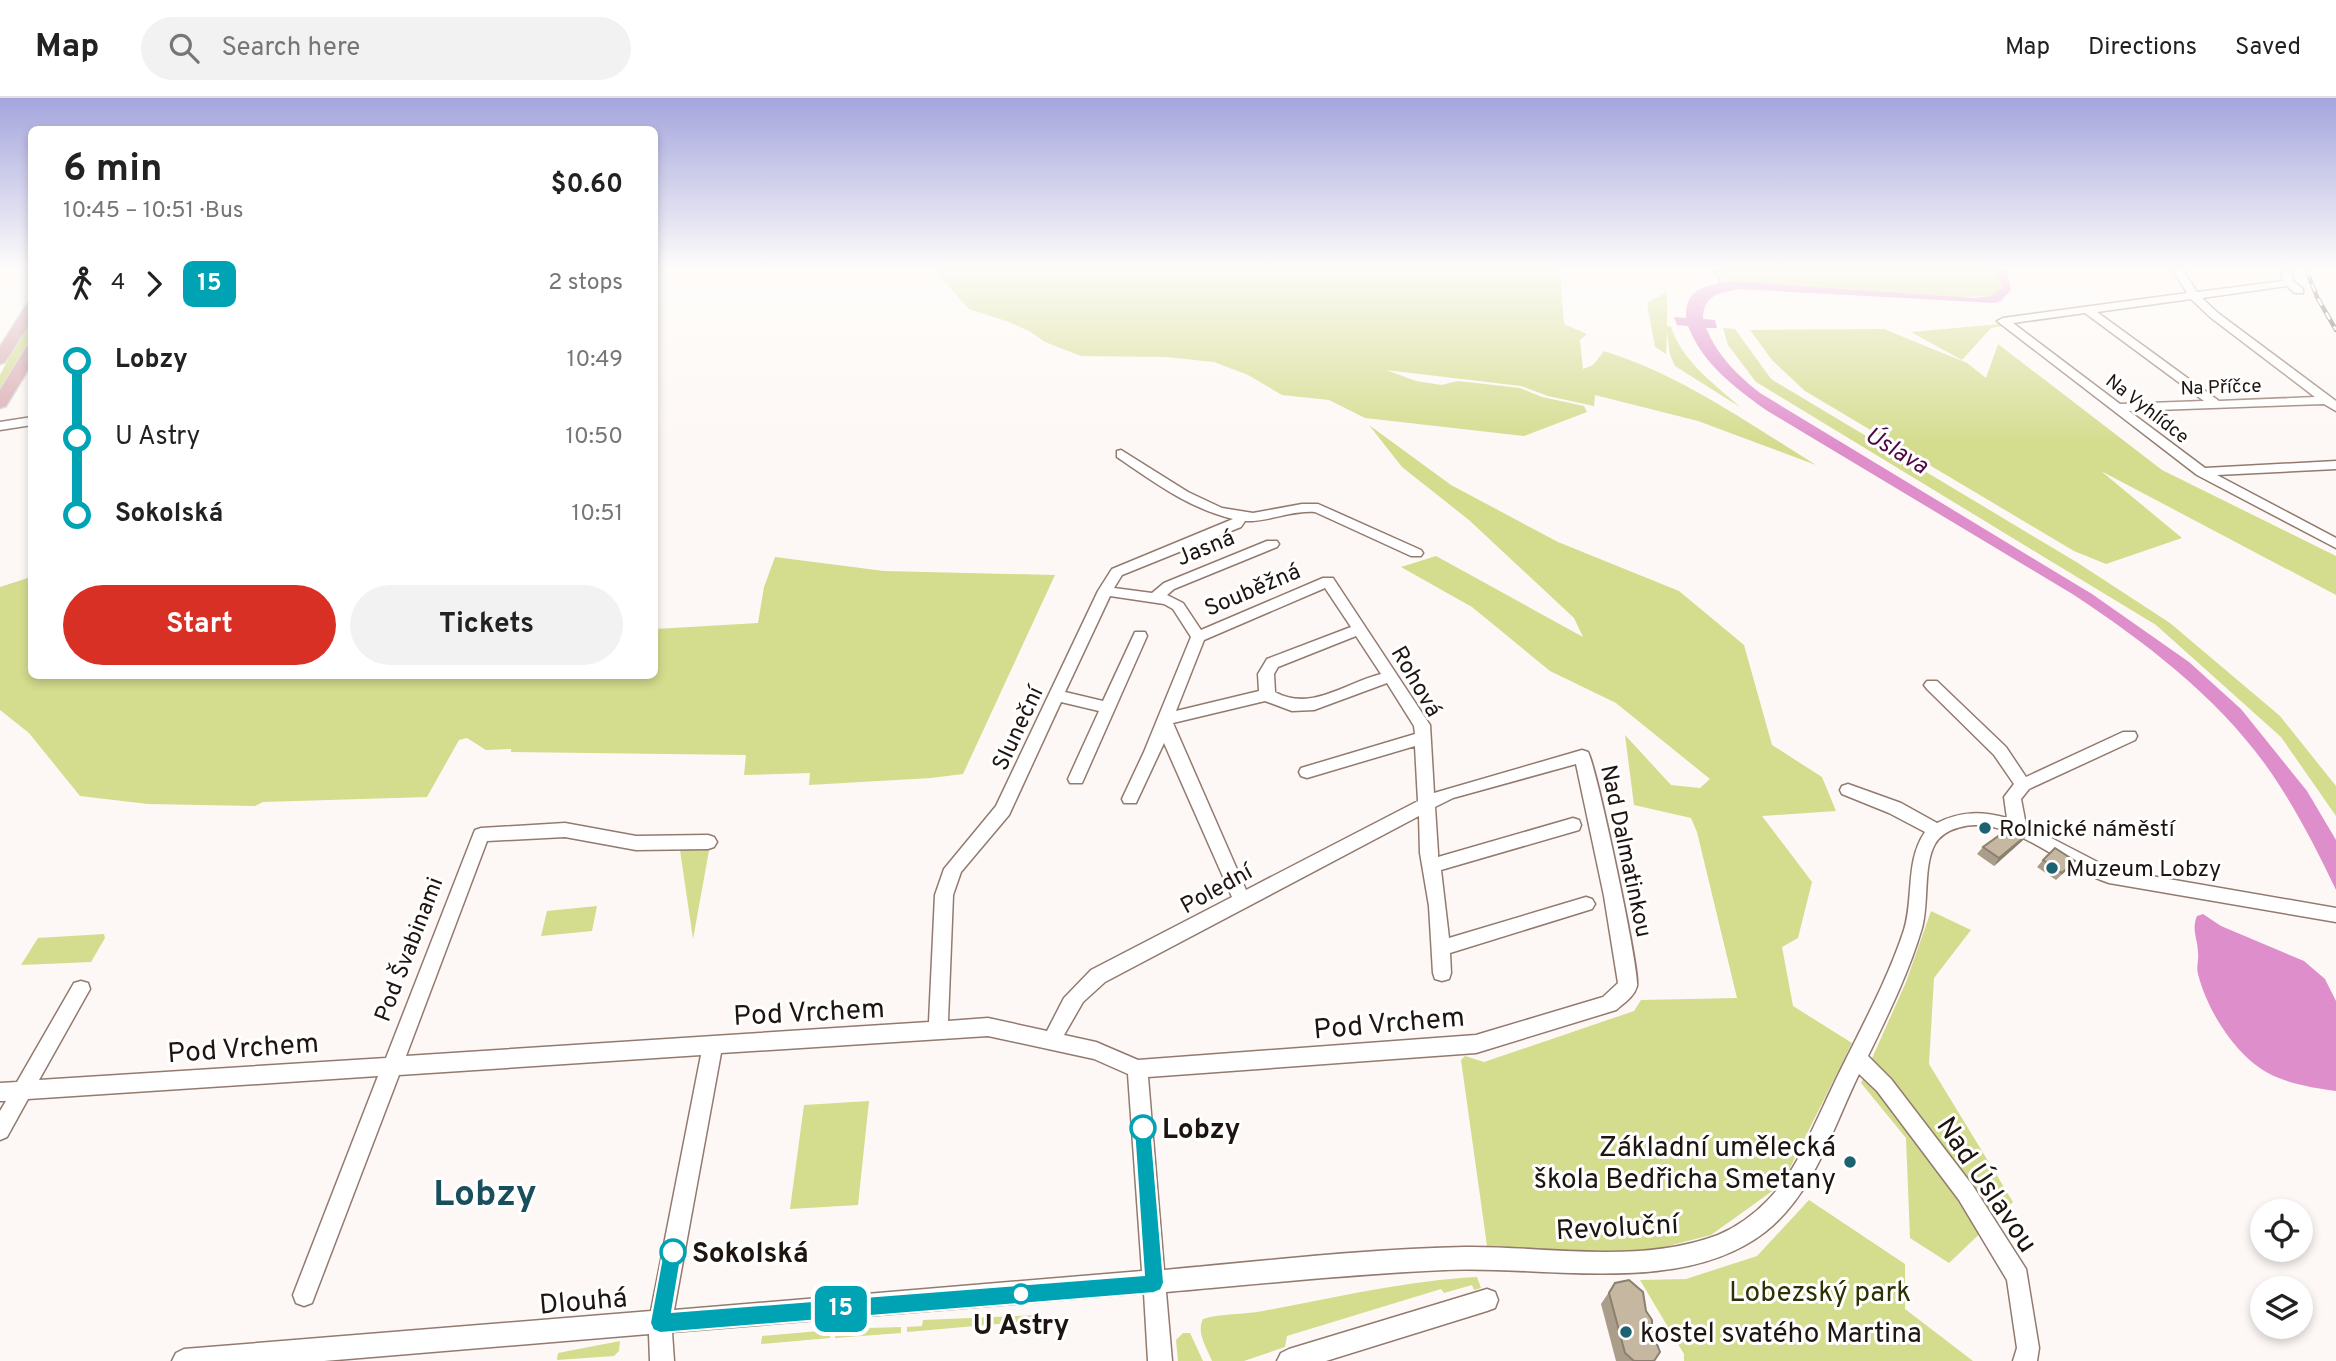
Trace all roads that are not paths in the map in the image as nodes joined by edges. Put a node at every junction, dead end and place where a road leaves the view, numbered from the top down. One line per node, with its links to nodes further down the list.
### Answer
1 (19, 328): 6 (main road)
2 (2012, 328): 10 (street, Na Vyhlídce)
3 (2112, 328): 9 (street)
4 (2230, 328): 8 (street)
5 (28, 356): 7 (main road)
6 (0, 359)
7 (0, 403)
8 (2331, 403): 9 (street, Na Příčce)
9 (2216, 404): 10 (street, Na Příčce)
10 (2118, 408): 15 (street, Na Vyhlídce)
11 (28, 422): 12 (street)
12 (0, 426)
13 (1121, 454): 16 (street)
14 (2336, 465): 15 (street)
15 (2202, 472): 18 (street, Na Vyhlídce)
16 (1241, 517): 19 (street); 21 (street, Sluneční)
17 (1272, 544): 22 (street, Jasná)
18 (2336, 544)
19 (1416, 554)
20 (1328, 581): 23 (street, Rohová); 25 (street, Souběžná)
21 (1105, 591): 22 (street); 29 (street, Sluneční)
22 (1157, 596): 25 (street)
23 (1360, 629): 26 (street, Rohová); 28 (street)
24 (1140, 636): 30 (street)
25 (1198, 637): 31 (street, Souběžná)
26 (1391, 677): 28 (street); 33 (street, Rohová)
27 (1932, 685): 36 (street)
28 (1267, 695): 31 (street)
29 (1058, 696): 30 (street); 52 (street, Sluneční)
30 (1108, 708): 35 (street)
31 (1164, 720): 38 (street, Souběžná); 45 (street)
32 (2129, 736): 36 (street)
33 (1422, 738): 34 (street, Rohová); 39 (street)
34 (1307, 772)
35 (1076, 779)
36 (2023, 785): 41 (street)
37 (1848, 790): 42 (street)
38 (1130, 799)
39 (1427, 803): 44 (street); 45 (street, Polední); 51 (street, Nad Dalmatinkou)
40 (1573, 825): 44 (street, Nad Dalmatinkou)
41 (2018, 830): 42 (street); 47 (street)
42 (1937, 831): 55 (street, Revoluční)
43 (708, 842): 56 (street, Pod Švabinami)
44 (1431, 866): 48 (street)
45 (1242, 900): 53 (street, Polední)
46 (1586, 904): 48 (street)
47 (2336, 915)
48 (1440, 948): 49 (street)
49 (1441, 973)
50 (81, 989): 58 (street)
51 (1609, 1004): 57 (street, Pod Vrchem)
52 (937, 1031): 53 (street, Pod Vrchem); 54 (street, Pod Vrchem)
53 (1053, 1040): 57 (street, Pod Vrchem)
54 (713, 1045): 56 (street, Pod Vrchem); 64 (street)
55 (1856, 1058): 61 (street, Revoluční); 69 (street, Nad Úslavou)
56 (391, 1065): 58 (street, Pod Vrchem); 62 (street, Pod Švabinami)
57 (1137, 1069): 61 (street)
58 (23, 1091): 59 (street, Pod Vrchem); 60 (street)
59 (0, 1092)
60 (0, 1130)
61 (1154, 1283): 64 (street, Dlouhá); 67 (street)
62 (304, 1295)
63 (1487, 1300): 68 (street)
64 (660, 1323): 65 (street, Dlouhá); 66 (street)
65 (184, 1361)
66 (662, 1361)
67 (1160, 1361)
68 (1289, 1361)
69 (2025, 1361)

